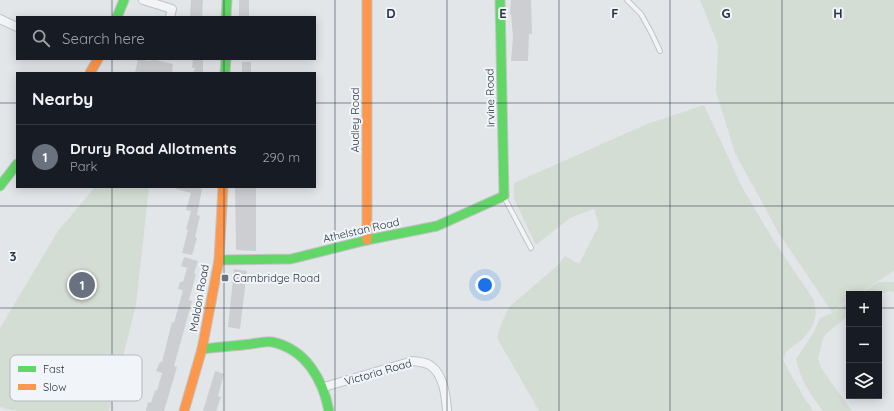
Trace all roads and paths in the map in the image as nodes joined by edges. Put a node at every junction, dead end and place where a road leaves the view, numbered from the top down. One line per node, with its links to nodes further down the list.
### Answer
1 (124, 0): 7 (street)
2 (143, 0): 8 (street)
3 (227, 0): 9 (street)
4 (367, 0): 19 (street, Audley Road)
5 (500, 0): 18 (street, Irvine Road)
6 (627, 0): 12 (lane)
7 (117, 16)
8 (170, 16)
9 (226, 16)
10 (0, 19): 11 (street)
11 (16, 26)
12 (660, 51)
13 (226, 60): 14 (street)
14 (225, 72)
15 (16, 165): 16 (street)
16 (0, 186)
17 (223, 188): 21 (street, Maldon Road)
18 (504, 196): 19 (street, Athelstan Road); 20 (lane)
19 (368, 240): 21 (street, Athelstan Road)
20 (531, 248)
21 (219, 260): 22 (street, Maldon Road)
22 (202, 349): 23 (street); 24 (street, Maldon Road)
23 (324, 387): 25 (street); 26 (street, Victoria Road)
24 (184, 411)
25 (329, 411)
26 (447, 411)

